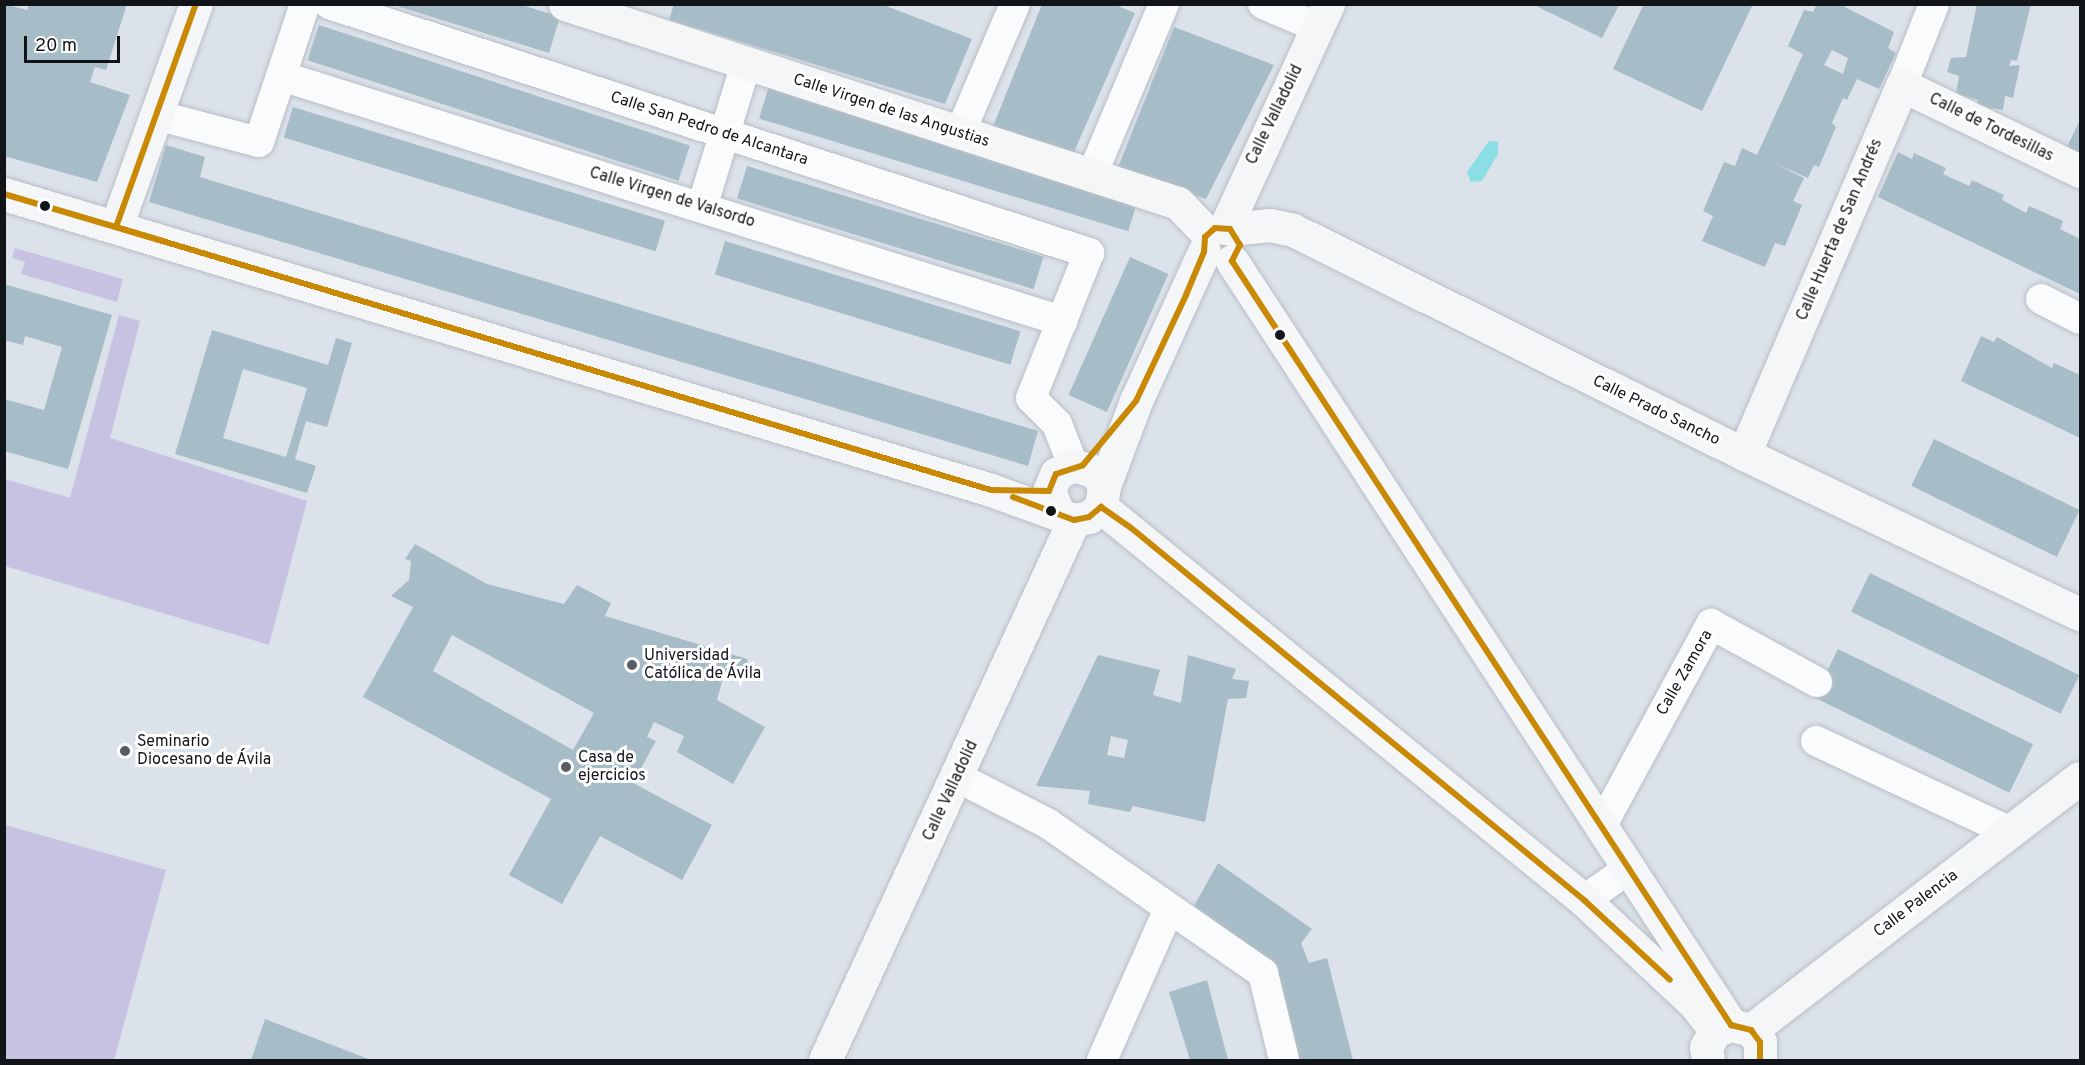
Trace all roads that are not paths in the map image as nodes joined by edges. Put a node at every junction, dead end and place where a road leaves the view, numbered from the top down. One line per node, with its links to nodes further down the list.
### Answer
1 (196, 4): 13 (street)
2 (305, 4): 11 (street)
3 (330, 4): 15 (street, Calle San Pedro de Alcantara)
4 (565, 4): 10 (street, Calle Virgen de las Angustias)
5 (1015, 4): 14 (street)
6 (1164, 4): 17 (street)
7 (1263, 4): 9 (street)
8 (1934, 4): 12 (street, Calle Huerta de San Andrés)
9 (1323, 16): 21 (street, Calle Valladolid)
10 (746, 64): 14 (street, Calle Virgen de las Angustias); 15 (street)
11 (281, 76): 13 (street); 19 (street, Calle Virgen de Valsordo)
12 (1902, 85): 16 (street, Calle de Tordesillas); 25 (street, Calle Huerta de San Andrés)
13 (156, 115): 20 (street)
14 (960, 133): 17 (street, Calle Virgen de las Angustias)
15 (725, 134): 19 (street); 24 (street, Calle San Pedro de Alcantara)
16 (2080, 171)
17 (1092, 175): 21 (street, Calle Virgen de las Angustias)
18 (4, 194): 20 (street)
19 (702, 207): 24 (street, Calle Virgen de Valsordo)
20 (116, 227): 26 (street)
21 (1218, 244): 25 (street, Calle Prado Sancho); 26 (street, Calle Valladolid); 32 (street)
22 (2041, 300): 23 (street)
23 (2080, 319)
24 (1062, 321): 26 (street)
25 (1744, 454): 27 (street, Calle Prado Sancho)
26 (1077, 492): 30 (street, Calle Valladolid); 35 (street)
27 (2080, 614)
28 (1817, 682): 32 (street, Calle Zamora)
29 (1816, 741): 33 (street)
30 (957, 777): 36 (street); 38 (street, Calle Valladolid)
31 (2080, 778): 33 (street, Calle Palencia)
32 (1602, 825): 34 (street)
33 (2010, 832): 37 (street, Calle Palencia)
34 (1630, 868): 35 (street); 37 (street)
35 (1584, 900): 37 (street)
36 (1168, 911): 39 (street); 40 (street)
37 (1742, 1046)
38 (825, 1060)
39 (1102, 1060)
40 (1284, 1060)

